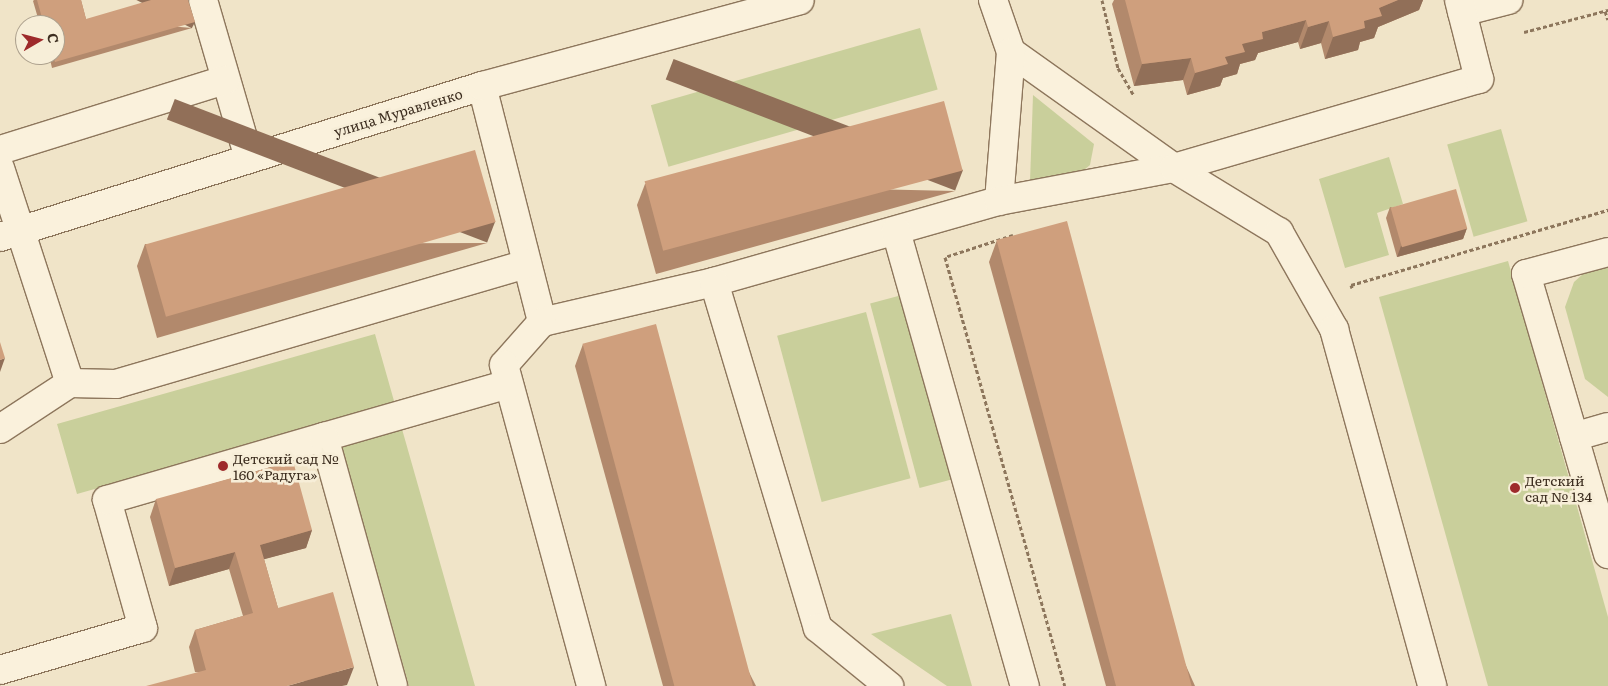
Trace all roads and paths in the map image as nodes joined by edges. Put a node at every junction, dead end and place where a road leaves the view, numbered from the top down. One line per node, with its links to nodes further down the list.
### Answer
1 (203, 0): 10 (street)
2 (800, 0): 11 (street, улица Муравленко)
3 (993, 0): 9 (street)
4 (1102, 0): 12 (path)
5 (1508, 0): 6 (street)
6 (1460, 6): 16 (street)
7 (1605, 11): 8 (path)
8 (1608, 20)
9 (1011, 52): 16 (street); 17 (street)
10 (225, 80): 13 (street); 14 (street)
11 (482, 86): 14 (street, улица Муравленко); 23 (street)
12 (1137, 101)
13 (0, 150)
14 (249, 158): 21 (street, улица Муравленко)
15 (0, 168): 21 (street)
16 (1174, 168): 17 (street); 40 (street)
17 (999, 201): 19 (street)
18 (1608, 210): 25 (path)
19 (896, 231): 24 (street); 38 (street)
20 (1020, 233): 39 (path)
21 (10, 235): 27 (street)
22 (1608, 252): 31 (street)
23 (527, 264): 26 (street); 27 (street)
24 (714, 282): 26 (street); 37 (street)
25 (1353, 294)
26 (542, 322): 28 (street)
27 (70, 383): 30 (street)
28 (509, 384): 32 (street); 36 (street)
29 (1608, 427): 31 (street)
30 (0, 429)
31 (1574, 436): 33 (street)
32 (324, 437): 34 (street); 35 (street)
33 (1608, 554)
34 (0, 670)
35 (393, 686)
36 (591, 686)
37 (889, 686)
38 (1026, 686)
39 (1065, 686)
40 (1432, 686)

